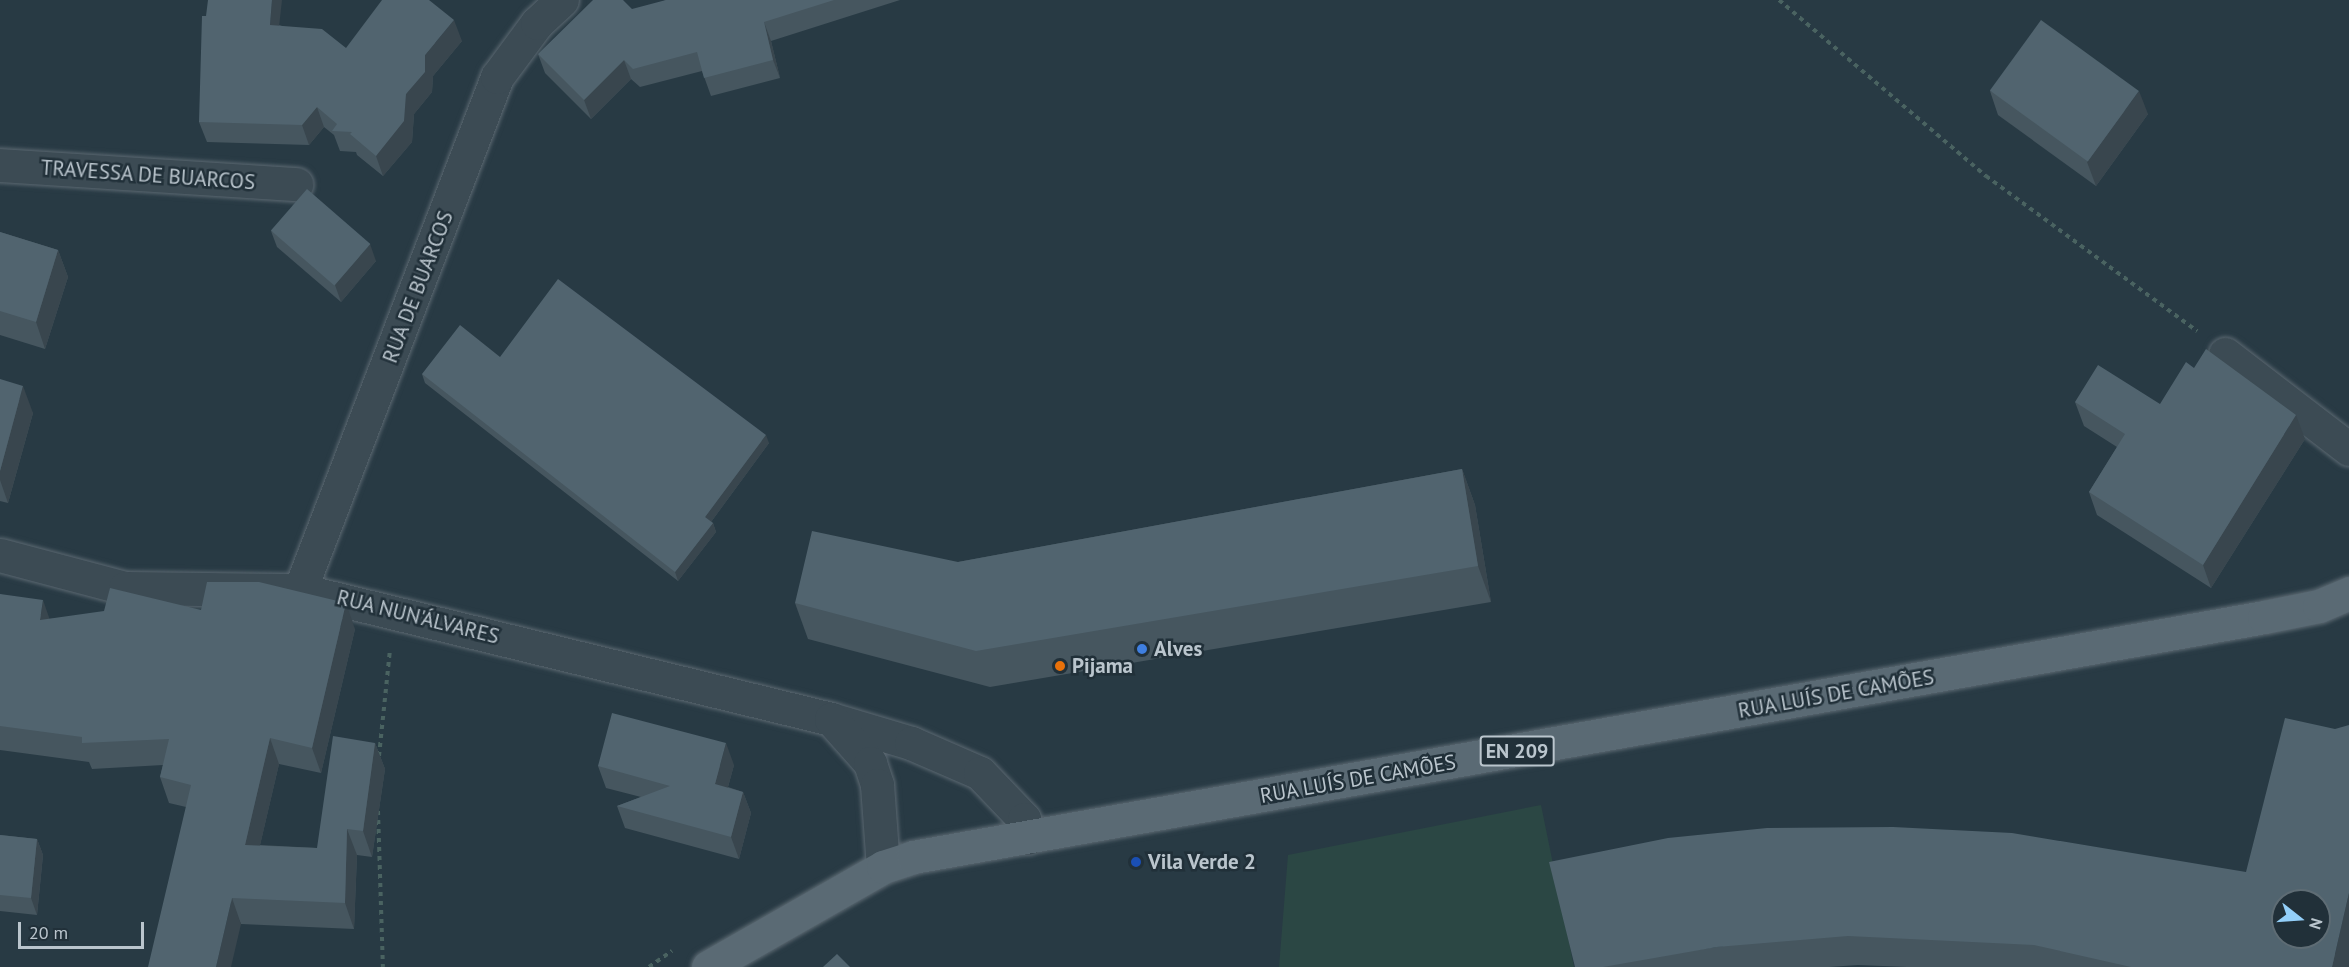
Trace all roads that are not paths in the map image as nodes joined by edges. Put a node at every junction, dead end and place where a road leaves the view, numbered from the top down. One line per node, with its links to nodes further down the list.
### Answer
1 (562, 0): 7 (street, RUA DE BUARCOS)
2 (0, 165): 3 (street, TRAVESSA DE BUARCOS)
3 (296, 184)
4 (2225, 354): 5 (street)
5 (2349, 448)
6 (0, 555): 7 (street, RUA NUN'ÁLVARES)
7 (300, 590): 9 (street, RUA NUN'ÁLVARES)
8 (2349, 593): 10 (main road, RUA LUÍS DE CAMÕES / EN 209)
9 (831, 719): 10 (street, RUA NUN'ÁLVARES); 11 (street)
10 (1028, 838): 11 (main road, RUA LUÍS DE CAMÕES / EN 209)
11 (883, 867): 12 (main road, RUA LUÍS DE CAMÕES / EN 209)
12 (708, 967)

